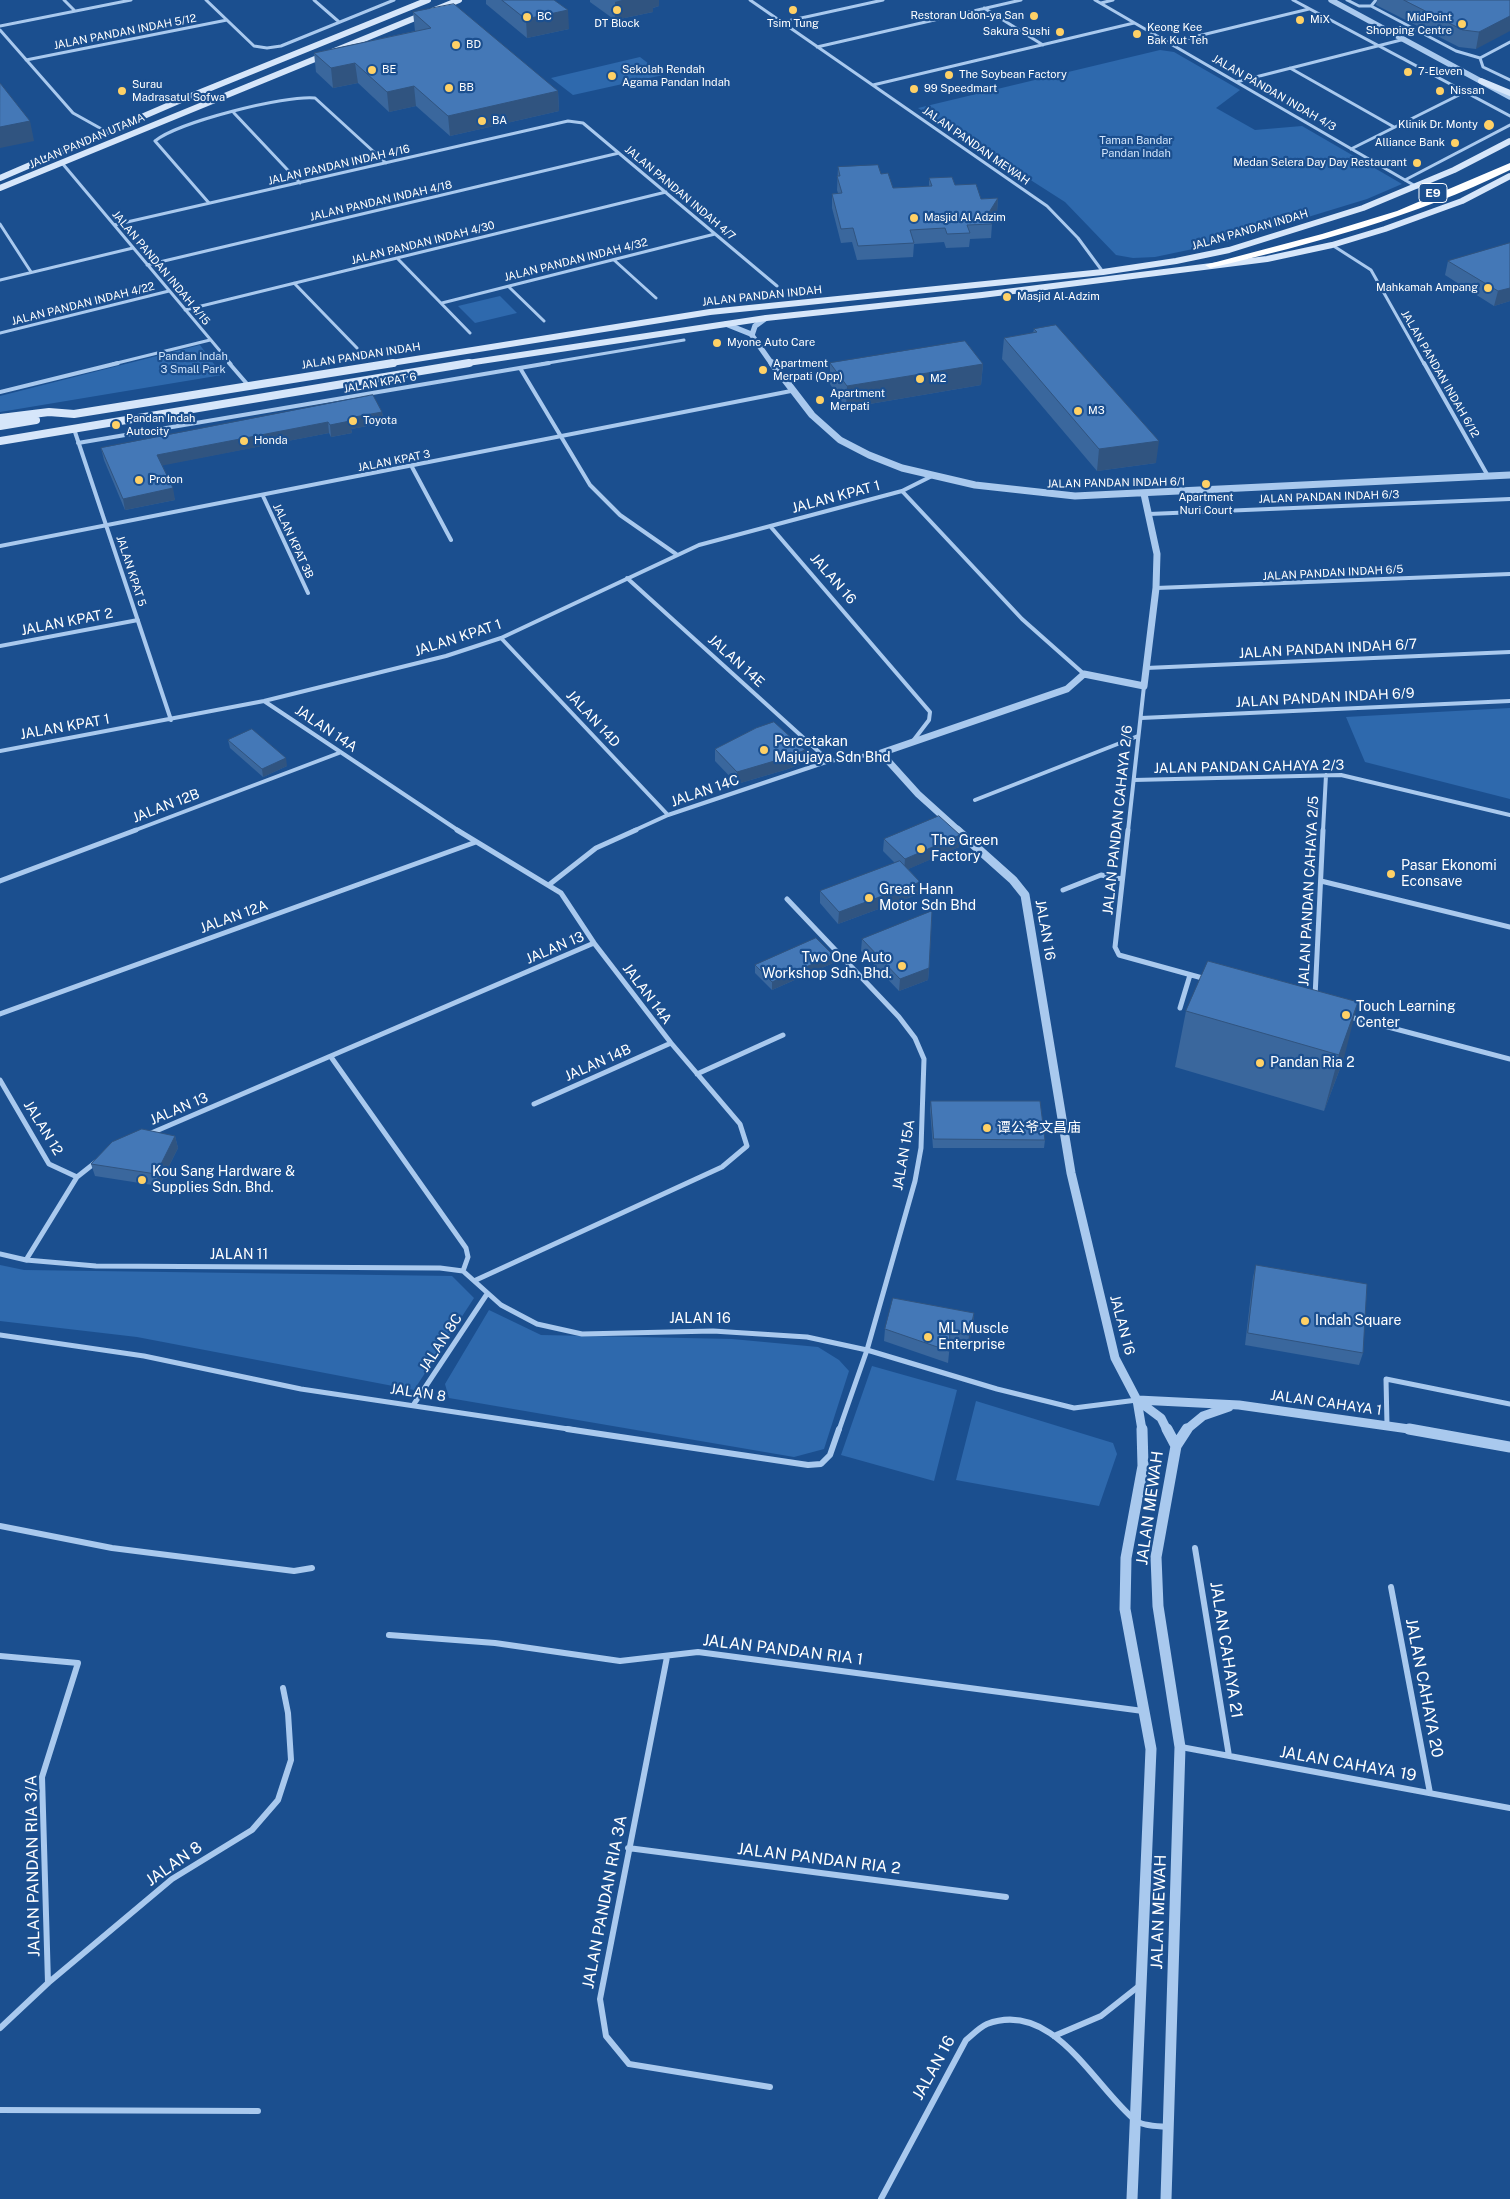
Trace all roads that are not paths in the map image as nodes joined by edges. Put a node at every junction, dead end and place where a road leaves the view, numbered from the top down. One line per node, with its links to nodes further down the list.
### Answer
1 (64, 0): 23 (street)
2 (131, 0): 23 (street)
3 (206, 0): 24 (street)
4 (314, 0): 25 (street)
5 (394, 0): 25 (street)
6 (428, 0): 51 (main road, JALAN PANDAN UTAMA)
7 (459, 0): 48 (main road, JALAN PANDAN UTAMA)
8 (750, 0): 26 (street, JALAN PANDAN MEWAH)
9 (883, 0): 26 (street)
10 (1021, 0): 21 (street)
11 (1095, 0): 17 (street, JALAN PANDAN INDAH 4/3)
12 (1113, 0): 17 (street)
13 (1293, 0): 22 (street)
14 (1331, 0): 19 (street)
15 (1347, 0): 18 (street)
16 (1376, 0): 20 (street)
17 (1100, 3): 27 (street, JALAN PANDAN INDAH 4/3)
18 (1352, 4): 19 (street); 20 (street)
19 (1342, 6): 30 (street)
20 (1371, 6): 36 (street)
21 (984, 8): 33 (street); 35 (street)
22 (1310, 9): 32 (street); 34 (street)
23 (74, 11): 28 (street)
24 (227, 20): 25 (street); 37 (street, JALAN PANDAN INDAH 5/12)
25 (338, 21)
26 (783, 22): 35 (street, JALAN PANDAN MEWAH)
27 (1135, 23): 32 (street, JALAN PANDAN INDAH 4/3); 33 (street)
28 (0, 26)
29 (0, 30): 37 (street)
30 (1405, 39): 34 (street); 39 (street)
31 (1510, 42): 36 (street)
32 (1169, 43): 41 (street, JALAN PANDAN INDAH 4/3)
33 (1043, 45): 42 (street)
34 (1379, 46): 38 (street); 43 (street)
35 (817, 47): 42 (street, JALAN PANDAN MEWAH)
36 (1480, 58): 40 (street)
37 (26, 60): 51 (street)
38 (1290, 68): 41 (street); 50 (street)
39 (1481, 80): 44 (main road)
40 (1510, 80)
41 (1236, 82): 55 (street, JALAN PANDAN INDAH 4/3)
42 (872, 85): 81 (street, JALAN PANDAN MEWAH)
43 (1465, 92): 46 (street); 50 (street)
44 (1510, 95)
45 (234, 113): 60 (street); 65 (street); 69 (street)
46 (1510, 116)
47 (568, 121): 56 (street, JALAN PANDAN INDAH 4/7); 60 (street, JALAN PANDAN INDAH 4/16)
48 (154, 124): 57 (main road); 59 (main road, JALAN PANDAN UTAMA)
49 (1510, 125): 64 (street)
50 (1394, 127): 55 (street)
51 (107, 132): 57 (main road, JALAN PANDAN UTAMA)
52 (1510, 141): 54 (main road, JALAN PANDAN INDAH)
53 (1510, 145): 54 (main road)
54 (1500, 146): 66 (main road, JALAN PANDAN INDAH)
55 (1351, 148): 64 (street, JALAN PANDAN INDAH 4/3)
56 (619, 153): 68 (street, JALAN PANDAN INDAH 4/7); 78 (street, JALAN PANDAN INDAH 4/18)
57 (56, 155): 63 (main road, JALAN PANDAN UTAMA)
58 (1510, 155): 75 (highway, E9)
59 (62, 163): 67 (main road, JALAN PANDAN UTAMA); 71 (street, JALAN PANDAN INDAH 4/15)
60 (386, 163): 65 (street, JALAN PANDAN INDAH 4/16)
61 (1510, 166): 79 (highway, E9)
62 (1510, 176): 73 (main road, JALAN PANDAN INDAH)
63 (0, 178)
64 (1405, 180): 66 (street, JALAN PANDAN INDAH 4/3)
65 (300, 182): 69 (street, JALAN PANDAN INDAH 4/16)
66 (1417, 187): 75 (main road, JALAN PANDAN INDAH)
67 (0, 188)
68 (666, 192): 72 (street, JALAN PANDAN INDAH 4/7); 76 (street, JALAN PANDAN INDAH 4/30)
69 (209, 203): 71 (street, JALAN PANDAN INDAH 4/16)
70 (0, 224): 80 (street)
71 (114, 225): 74 (street, JALAN PANDAN INDAH 4/15)
72 (715, 234): 77 (street, JALAN PANDAN INDAH 4/32); 85 (street, JALAN PANDAN INDAH 4/7)
73 (1332, 245): 79 (main road, JALAN PANDAN INDAH); 113 (street, JALAN PANDAN INDAH 6/12)
74 (133, 248): 78 (street, JALAN PANDAN INDAH 4/15); 80 (street)
75 (1229, 250): 81 (main road, JALAN PANDAN INDAH)
76 (397, 258): 83 (street, JALAN PANDAN INDAH 4/30); 88 (street)
77 (614, 260): 84 (street, JALAN PANDAN INDAH 4/32); 87 (street)
78 (147, 265): 86 (street, JALAN PANDAN INDAH 4/15)
79 (1210, 266): 90 (main road, JALAN PANDAN INDAH)
80 (31, 272): 82 (street)
81 (1103, 272): 100 (main road, JALAN PANDAN INDAH)
82 (0, 280)
83 (294, 284): 89 (street, JALAN PANDAN INDAH 4/30); 98 (street)
84 (508, 286): 88 (street, JALAN PANDAN INDAH 4/32); 91 (street)
85 (777, 286)
86 (170, 292): 89 (street, JALAN PANDAN INDAH 4/15); 93 (street, JALAN PANDAN INDAH 4/22)
87 (656, 298)
88 (442, 304): 94 (street)
89 (185, 310): 96 (street, JALAN PANDAN INDAH 4/15)
90 (766, 318): 92 (main road, JALAN PANDAN INDAH); 95 (street)
91 (544, 321)
92 (726, 324): 95 (street); 106 (main road, JALAN PANDAN INDAH)
93 (0, 333)
94 (470, 334)
95 (752, 334): 101 (street, JALAN PANDAN INDAH 6/1)
96 (210, 340): 100 (street, JALAN PANDAN INDAH 4/15); 102 (street)
97 (684, 340): 99 (street, JALAN KPAT 6)
98 (357, 348)
99 (520, 368): 107 (street); 109 (street, JALAN KPAT 6)
100 (248, 385): 103 (main road, JALAN PANDAN INDAH)
101 (791, 391): 107 (street, JALAN KPAT 3); 112 (street, JALAN PANDAN INDAH 6/1)
102 (0, 392)
103 (74, 414): 104 (main road, JALAN PANDAN INDAH); 105 (main road)
104 (0, 418)
105 (0, 426)
106 (74, 428): 108 (main road, JALAN PANDAN INDAH); 109 (street, JALAN KPAT 5)
107 (562, 437): 110 (street, JALAN KPAT 3); 123 (street)
108 (0, 441)
109 (78, 443): 119 (street, JALAN KPAT 5)
110 (412, 467): 116 (street, JALAN KPAT 3); 121 (street)
111 (1510, 475): 113 (street, JALAN PANDAN INDAH 6/1)
112 (932, 476): 114 (street, JALAN KPAT 1); 115 (street, JALAN PANDAN INDAH 6/1)
113 (1488, 476): 115 (street, JALAN PANDAN INDAH 6/1)
114 (902, 491): 120 (street, JALAN KPAT 1); 133 (street)
115 (1144, 494): 118 (street)
116 (263, 496): 119 (street, JALAN KPAT 3); 127 (street, JALAN KPAT 3B)
117 (1510, 499): 118 (street, JALAN PANDAN INDAH 6/3)
118 (1149, 514): 126 (street)
119 (106, 525): 122 (street, JALAN KPAT 3); 128 (street, JALAN KPAT 5)
120 (770, 526): 123 (street, JALAN KPAT 1); 140 (street, JALAN 16)
121 (451, 540)
122 (0, 546)
123 (676, 554): 125 (street, JALAN KPAT 1)
124 (1510, 574): 126 (street, JALAN PANDAN INDAH 6/5)
125 (627, 578): 129 (street, JALAN KPAT 1); 144 (street, JALAN 14E)
126 (1156, 588): 132 (street)
127 (308, 593)
128 (138, 620): 130 (street, JALAN KPAT 2); 138 (street, JALAN KPAT 5)
129 (501, 638): 135 (street, JALAN KPAT 1); 149 (street, JALAN 14D)
130 (0, 646)
131 (1510, 652): 132 (street, JALAN PANDAN INDAH 6/7)
132 (1146, 668): 134 (street)
133 (1084, 674): 134 (street); 140 (street)
134 (1144, 686): 137 (street, JALAN PANDAN CAHAYA 2/6)
135 (264, 701): 138 (street, JALAN KPAT 1); 142 (street, JALAN 14A)
136 (1510, 701): 137 (street, JALAN PANDAN INDAH 6/9)
137 (1141, 718): 139 (street, JALAN PANDAN CAHAYA 2/6)
138 (171, 720): 141 (street, JALAN KPAT 1)
139 (1138, 736): 146 (street, JALAN PANDAN CAHAYA 2/6); 147 (street)
140 (911, 743): 143 (street)
141 (0, 751)
142 (339, 753): 150 (street, JALAN 14A); 152 (street, JALAN 12B)
143 (881, 753): 144 (street, JALAN 14C); 182 (street, JALAN 16)
144 (829, 761): 149 (street, JALAN 14C)
145 (1326, 775): 146 (street, JALAN PANDAN CAHAYA 2/3); 148 (street, JALAN PANDAN CAHAYA 2/3); 153 (street, JALAN PANDAN CAHAYA 2/5)
146 (1134, 780): 151 (street, JALAN PANDAN CAHAYA 2/6)
147 (975, 800)
148 (1510, 815)
149 (668, 816): 154 (street, JALAN 14C)
150 (476, 842): 154 (street, JALAN 14A); 163 (street, JALAN 12A)
151 (1122, 879): 155 (street); 159 (street, JALAN PANDAN CAHAYA 2/6)
152 (0, 881)
153 (1321, 881): 157 (street); 161 (street, JALAN PANDAN CAHAYA 2/5)
154 (550, 884): 158 (street, JALAN 14A)
155 (1062, 890)
156 (787, 899): 181 (street, JALAN 15A)
157 (1510, 927)
158 (594, 944): 166 (street, JALAN 14A); 167 (street, JALAN 13)
159 (1190, 975): 160 (street); 162 (street)
160 (1212, 980)
161 (1315, 1000)
162 (1180, 1008)
163 (0, 1014)
164 (1342, 1015): 168 (street)
165 (783, 1035): 169 (street)
166 (670, 1043): 169 (street, JALAN 14A); 171 (street, JALAN 14B)
167 (331, 1057): 172 (street, JALAN 13); 177 (street)
168 (1510, 1059)
169 (697, 1074): 178 (street, JALAN 14A)
170 (0, 1080): 174 (street, JALAN 12)
171 (534, 1104)
172 (145, 1136)
173 (103, 1156): 174 (street)
174 (77, 1178): 176 (street)
175 (0, 1254): 176 (street, JALAN 11)
176 (26, 1260): 177 (street, JALAN 11)
177 (463, 1271): 178 (street, JALAN 11)
178 (476, 1280): 179 (street, JALAN 16)
179 (487, 1294): 181 (street, JALAN 16); 183 (street, JALAN 8C)
180 (0, 1335): 183 (street, JALAN 8)
181 (867, 1350): 182 (street, JALAN 16); 189 (street, JALAN 15A)
182 (1138, 1400): 185 (street, JALAN CAHAYA 1); 187 (street, JALAN MEWAH); 198 (street, JALAN MEWAH)
183 (414, 1404): 189 (street, JALAN 8)
184 (1510, 1404): 186 (street)
185 (1239, 1405): 186 (street, JALAN CAHAYA 1); 187 (street)
186 (1387, 1425): 188 (street, JALAN CAHAYA 1)
187 (1176, 1446): 199 (street, JALAN MEWAH)
188 (1510, 1447)
189 (830, 1455)
190 (0, 1526): 192 (street)
191 (1195, 1548): 200 (street, JALAN CAHAYA 21)
192 (312, 1568)
193 (1390, 1587): 201 (street, JALAN CAHAYA 20)
194 (389, 1635): 196 (street, JALAN PANDAN RIA 1)
195 (0, 1656): 205 (street, JALAN PANDAN RIA 3/A)
196 (667, 1657): 198 (street, JALAN PANDAN RIA 1); 203 (street, JALAN PANDAN RIA 3A)
197 (283, 1688): 205 (street, JALAN 8)
198 (1144, 1711): 206 (street, JALAN MEWAH)
199 (1180, 1747): 200 (street, JALAN CAHAYA 19); 213 (street, JALAN MEWAH)
200 (1229, 1756): 201 (street, JALAN CAHAYA 19)
201 (1430, 1793): 202 (street, JALAN CAHAYA 19)
202 (1510, 1808)
203 (628, 1848): 204 (street, JALAN PANDAN RIA 2); 209 (street, JALAN PANDAN RIA 3A)
204 (1006, 1897)
205 (48, 1983): 207 (street, JALAN 8)
206 (1141, 1985): 208 (street); 212 (street, JALAN MEWAH)
207 (0, 2028)
208 (1054, 2036): 212 (street, JALAN 16); 214 (street, JALAN 16)
209 (770, 2087)
210 (0, 2110): 211 (street)
211 (258, 2111)
212 (1136, 2122): 213 (street); 215 (street, JALAN MEWAH)
213 (1169, 2127): 216 (street, JALAN MEWAH)
214 (881, 2199)
215 (1132, 2199)
216 (1166, 2199)

